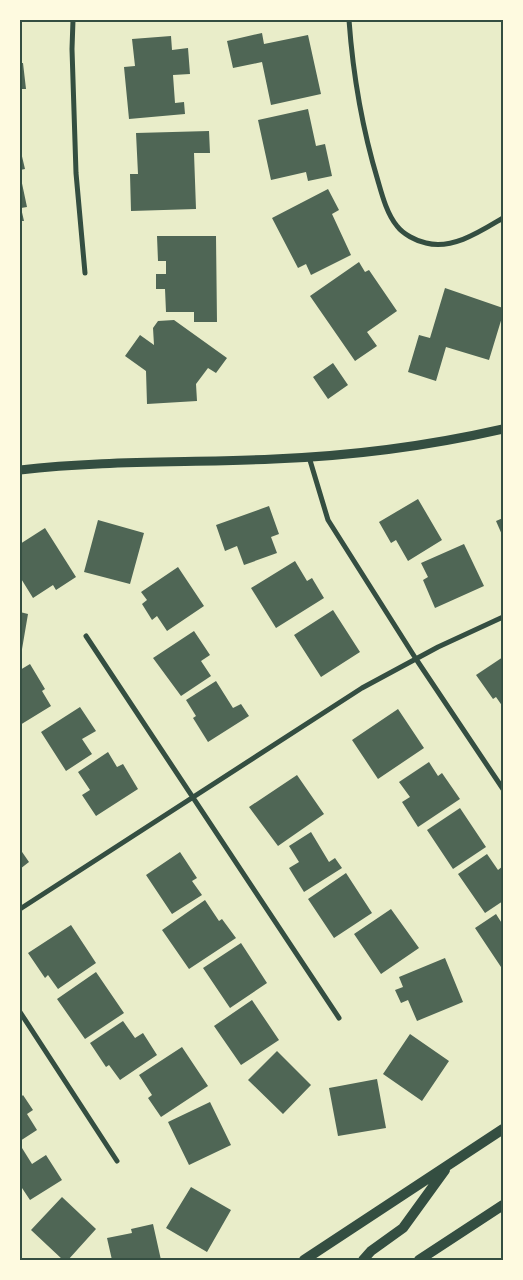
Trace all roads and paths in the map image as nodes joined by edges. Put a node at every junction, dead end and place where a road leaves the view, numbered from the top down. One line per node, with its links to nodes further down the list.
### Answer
1 (73, 20): 4 (street)
2 (349, 20): 3 (street)
3 (503, 218)
4 (85, 272)
5 (503, 429): 6 (street)
6 (309, 457): 7 (street); 10 (street)
7 (20, 470)
8 (503, 617): 10 (street)
9 (86, 636): 12 (street)
10 (416, 659): 11 (street); 12 (street)
11 (503, 788)
12 (193, 797): 13 (street); 15 (street)
13 (20, 909)
14 (20, 1012): 17 (street)
15 (339, 1018)
16 (503, 1128): 18 (main road)
17 (117, 1161)
18 (448, 1165): 20 (main road); 21 (main road)
19 (503, 1205): 22 (main road)
20 (304, 1260)
21 (363, 1260)
22 (419, 1260)

